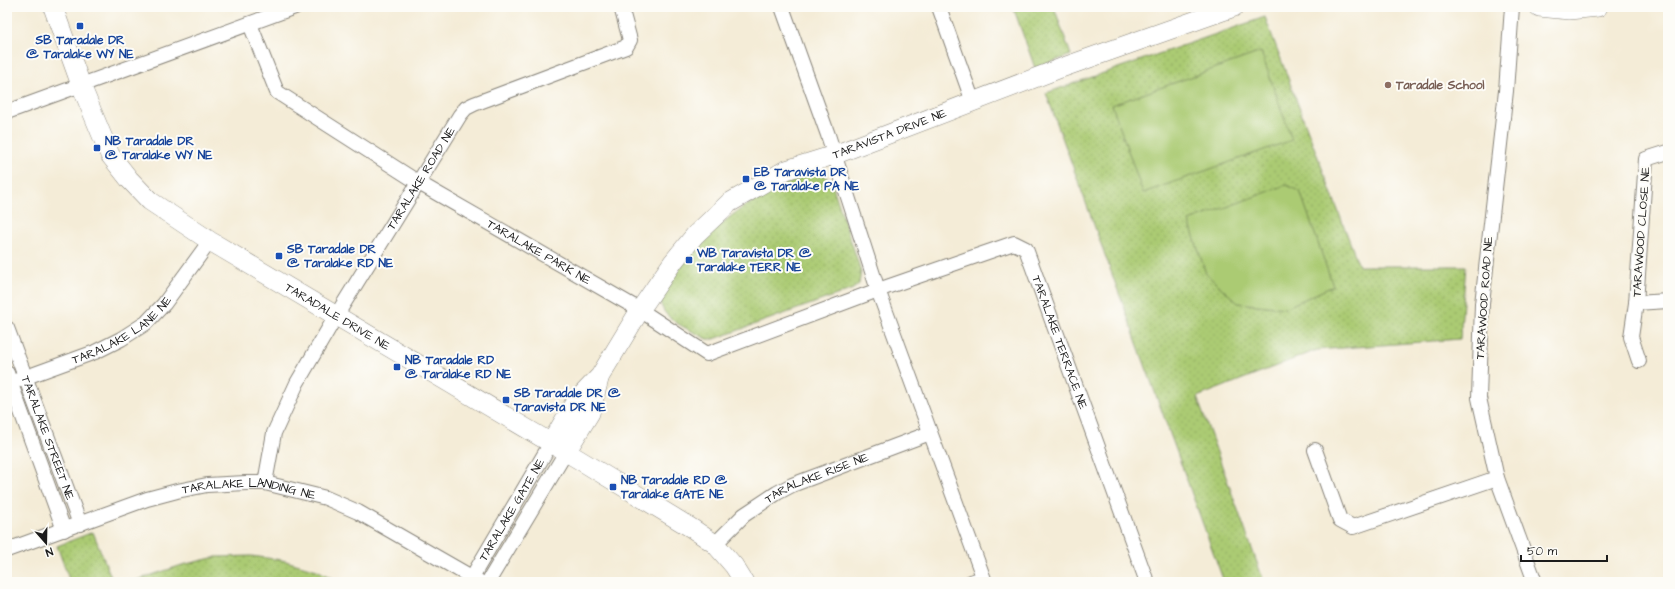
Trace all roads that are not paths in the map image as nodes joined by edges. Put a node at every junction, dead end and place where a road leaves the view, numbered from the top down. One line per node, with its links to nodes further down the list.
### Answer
1 (53, 7): 11 (street, TARADALE DRIVE NE)
2 (295, 7): 10 (street)
3 (621, 7): 16 (street, TARALAKE ROAD NE)
4 (782, 7): 15 (street)
5 (939, 7): 12 (street)
6 (1234, 7): 12 (street, TARAVISTA DRIVE NE)
7 (1512, 7): 30 (street, TARAWOOD ROAD NE)
8 (1539, 7): 9 (street)
9 (1598, 7)
10 (250, 24): 11 (street); 16 (street, TARALAKE PARK NE)
11 (81, 85): 13 (street); 17 (street, TARADALE DRIVE NE)
12 (973, 102): 15 (street, TARAVISTA DRIVE NE)
13 (7, 112)
14 (1668, 152): 20 (street, TARAWOOD CLOSE NE)
15 (834, 155): 18 (street); 21 (street, TARAVISTA DRIVE NE)
16 (419, 183): 21 (street, TARALAKE PARK NE); 22 (street, TARALAKE ROAD NE)
17 (210, 241): 22 (street, TARADALE DRIVE NE); 25 (street, TARALAKE LANE NE)
18 (878, 290): 21 (street, TARALAKE PARK NE); 27 (street); 40 (street, TARALAKE TERRACE NE)
19 (1668, 301): 20 (street, TARAWOOD CLOSE NE)
20 (1636, 303): 24 (street, TARAWOOD CLOSE NE)
21 (640, 310): 28 (street, TARAVISTA DRIVE NE)
22 (336, 316): 28 (street, TARADALE DRIVE NE); 31 (street, TARALAKE ROAD NE)
23 (7, 328): 25 (street, TARALAKE STREET NE)
24 (1639, 361)
25 (25, 377): 26 (street, TARALAKE LANE NE); 32 (street, TARALAKE STREET NE)
26 (8, 380): 33 (street, TARALAKE STREET NE)
27 (930, 433): 34 (street, TARALAKE RISE NE); 37 (street)
28 (558, 447): 34 (street, TARADALE DRIVE NE); 36 (street, TARALAKE GATE NE); 38 (street, TARALAKE GATE NE)
29 (1315, 450): 30 (street)
30 (1497, 478): 41 (street, TARAWOOD ROAD NE)
31 (265, 483): 32 (street, TARALAKE LANDING NE); 36 (street, TARALAKE LANDING NE)
32 (80, 524): 33 (street, TARALAKE LANDING NE)
33 (64, 530): 35 (street, TARALAKE LANDING NE)
34 (715, 544): 39 (street, TARADALE DRIVE NE)
35 (7, 550)
36 (476, 579)
37 (980, 581)
38 (488, 582)
39 (744, 582)
40 (1147, 582)
41 (1535, 582)

